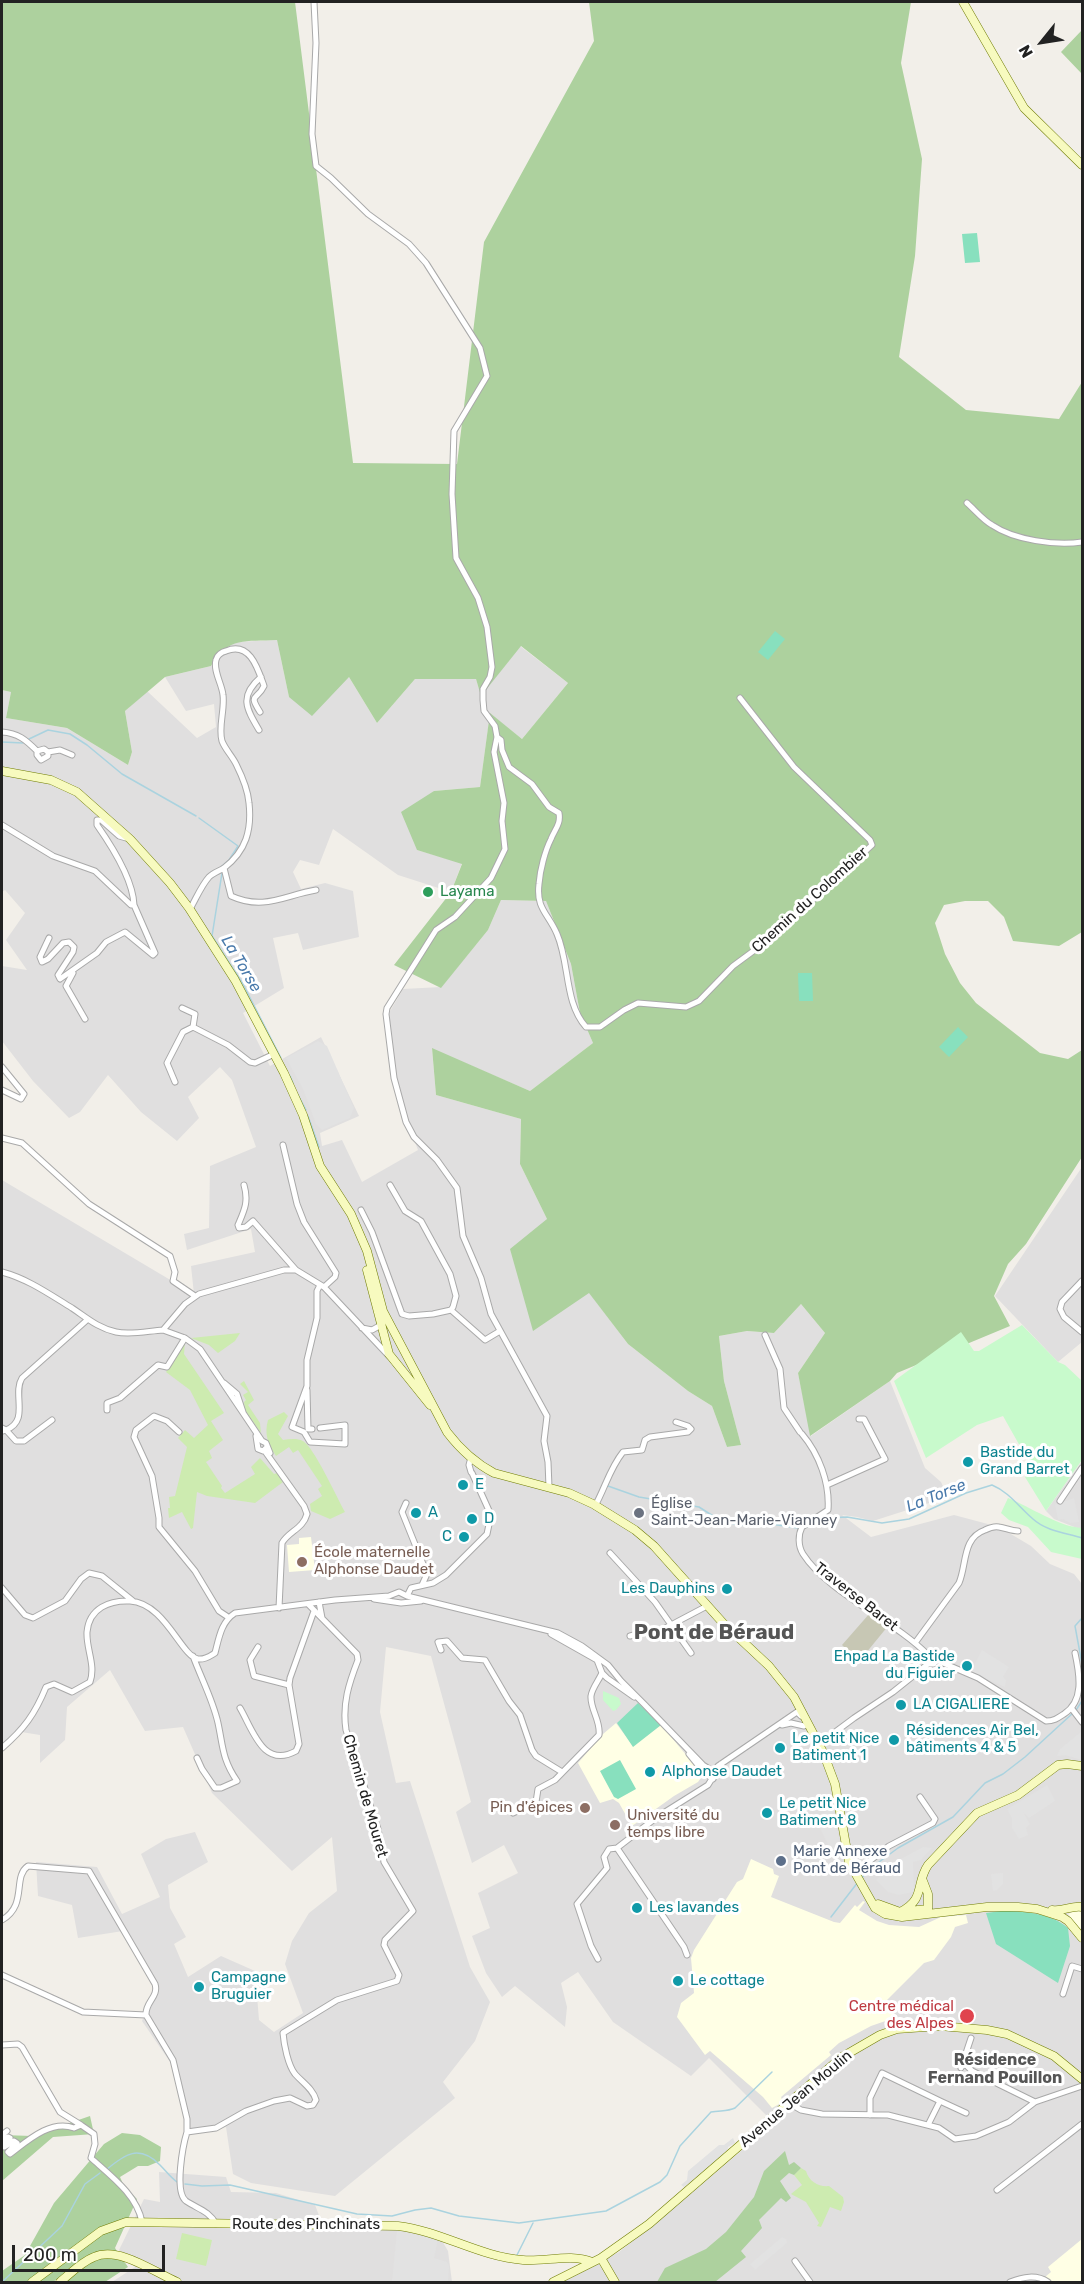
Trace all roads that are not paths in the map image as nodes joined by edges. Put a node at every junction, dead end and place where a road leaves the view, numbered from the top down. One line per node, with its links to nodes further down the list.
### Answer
1 (314, 2): 11 (street)
2 (963, 2): 3 (main road)
3 (1083, 165)
4 (967, 503): 5 (street)
5 (1083, 542)
6 (261, 677): 8 (street); 9 (street); 18 (street)
7 (740, 698): 11 (street, Chemin du Colombier)
8 (260, 712)
9 (259, 730)
10 (2, 732): 12 (street)
11 (497, 737): 51 (street)
12 (38, 751): 13 (street); 13 (street)
13 (48, 752): 14 (street)
14 (72, 755)
15 (2, 771): 17 (main road)
16 (2, 825): 21 (street)
17 (130, 839): 21 (street); 22 (main road)
18 (224, 868): 19 (street); 20 (street)
19 (316, 890)
20 (200, 892): 22 (street); 22 (street)
21 (134, 905): 24 (street)
22 (188, 906): 28 (main road)
23 (49, 938): 24 (street)
24 (75, 969): 26 (street)
25 (182, 1008): 27 (street)
26 (86, 1019)
27 (193, 1027): 29 (street); 31 (street)
28 (261, 1031): 29 (main road); 33 (main road)
29 (270, 1056): 33 (main road)
30 (2, 1067): 32 (street)
31 (176, 1082)
32 (2, 1090)
33 (298, 1102): 40 (main road)
34 (2, 1138): 45 (street)
35 (283, 1145): 44 (street)
36 (244, 1185): 41 (street)
37 (390, 1185): 46 (street)
38 (361, 1210): 39 (street)
39 (383, 1261): 40 (street); 46 (street)
40 (369, 1265): 48 (main road); 54 (main road)
41 (296, 1270): 44 (street); 45 (street)
42 (2, 1272): 47 (street)
43 (1083, 1281): 52 (street)
44 (322, 1286): 50 (street); 60 (street)
45 (195, 1296): 49 (street)
46 (451, 1310): 51 (street)
47 (87, 1320): 49 (street); 68 (street)
48 (381, 1325): 50 (street); 56 (main road)
49 (165, 1327): 55 (street)
50 (363, 1330): 56 (street); 57 (street)
51 (500, 1331): 73 (street)
52 (1083, 1332)
53 (765, 1335): 72 (street, Traverse Baret)
54 (398, 1336): 56 (main road); 58 (main road)
55 (185, 1338): 61 (street); 88 (street)
56 (384, 1338): 57 (main road)
57 (392, 1359): 59 (main road)
58 (420, 1377): 59 (main road); 62 (main road)
59 (411, 1382): 62 (main road)
60 (307, 1386): 66 (street); 67 (street)
61 (107, 1410)
62 (437, 1414): 70 (main road)
63 (859, 1419): 72 (street)
64 (52, 1420): 68 (street)
65 (676, 1422): 76 (street)
66 (320, 1428)
67 (312, 1429)
68 (3, 1430)
69 (179, 1432): 90 (street)
70 (471, 1457): 73 (main road); 79 (street)
71 (1083, 1468): 74 (street)
72 (827, 1485): 94 (street, Traverse Baret)
73 (549, 1487): 76 (main road)
74 (1060, 1501)
75 (406, 1503): 79 (street)
76 (596, 1506): 87 (main road)
77 (1018, 1531): 94 (street)
78 (610, 1553): 92 (street)
79 (422, 1585): 81 (street)
80 (2, 1588): 83 (street)
81 (407, 1596): 82 (street); 84 (street)
82 (369, 1598): 84 (street); 85 (street)
83 (133, 1601): 100 (street); 117 (street)
84 (426, 1601): 103 (street)
85 (319, 1602): 86 (street); 91 (street)
86 (309, 1604): 88 (street); 89 (street)
87 (707, 1606): 92 (street); 111 (main road)
88 (279, 1608): 90 (street)
89 (314, 1611): 91 (street); 106 (street)
90 (228, 1617): 100 (street)
91 (322, 1618): 154 (street, Chemin de Mouret)
92 (671, 1626): 93 (street); 97 (street)
93 (630, 1636)
94 (915, 1643): 99 (street, Traverse Baret)
95 (258, 1647): 106 (street)
96 (441, 1650): 120 (street)
97 (691, 1653)
98 (1076, 1653): 110 (street)
99 (928, 1654): 101 (street, Traverse Baret); 102 (street)
100 (193, 1656): 118 (street)
101 (936, 1660): 102 (street); 110 (street, Traverse Baret)
102 (928, 1664): 116 (street)
103 (603, 1668): 104 (street); 105 (street); 107 (street)
104 (617, 1676): 105 (street); 108 (street)
105 (609, 1679): 107 (street); 108 (street)
106 (290, 1685): 109 (street)
107 (595, 1686): 120 (street)
108 (646, 1706): 121 (street)
109 (240, 1708)
110 (1074, 1711): 112 (street)
111 (800, 1715): 113 (street); 114 (main road); 115 (street)
112 (1083, 1722)
113 (791, 1723): 114 (street); 115 (street)
114 (807, 1726): 116 (main road); 122 (main road)
115 (775, 1728): 121 (street)
116 (819, 1744): 122 (main road)
117 (2, 1748)
118 (197, 1758)
119 (1083, 1766): 127 (main road)
120 (562, 1772): 124 (street)
121 (711, 1774): 125 (street)
122 (837, 1794): 126 (main road)
123 (920, 1797): 126 (street)
124 (513, 1814)
125 (617, 1848): 136 (street); 137 (street)
126 (855, 1874): 128 (main road)
127 (922, 1879): 131 (main road); 132 (main road)
128 (862, 1888): 131 (main road); 132 (main road)
129 (1083, 1907): 130 (main road)
130 (1063, 1910): 131 (main road); 134 (main road)
131 (927, 1911): 132 (main road); 134 (main road)
132 (900, 1912)
133 (2, 1920): 141 (street)
134 (1068, 1922): 135 (main road)
135 (1083, 1938)
136 (687, 1955)
137 (598, 1959)
138 (1083, 1969): 140 (street)
139 (2, 1975): 141 (street)
140 (1063, 1994)
141 (146, 2014): 154 (street)
142 (971, 2038): 147 (street)
143 (2, 2045): 152 (street)
144 (1083, 2079): 148 (main road, Avenue Jean Moulin)
145 (1083, 2086): 147 (street)
146 (940, 2101): 149 (street); 150 (street); 153 (street)
147 (1035, 2102): 153 (street)
148 (789, 2103): 150 (street); 159 (main road, Avenue Jean Moulin)
149 (966, 2113)
150 (870, 2115): 153 (street)
151 (1083, 2124): 156 (street)
152 (81, 2125): 155 (street); 157 (street)
153 (928, 2125)
154 (187, 2132): 158 (street)
155 (2, 2140)
156 (997, 2190)
157 (142, 2222): 158 (main road, Route des Pinchinats); 162 (main road, Route des Pinchinats)
158 (216, 2224): 161 (main road, Route des Pinchinats)
159 (602, 2258): 161 (main road, Avenue Jean Moulin); 166 (main road)
160 (795, 2261): 167 (street)
161 (592, 2262): 165 (main road, Avenue Jean Moulin)
162 (32, 2283)
163 (60, 2283): 164 (main road)
164 (177, 2283)
165 (553, 2283)
166 (615, 2283)
167 (810, 2283)
168 (1010, 2283): 169 (street)
169 (1048, 2283)

